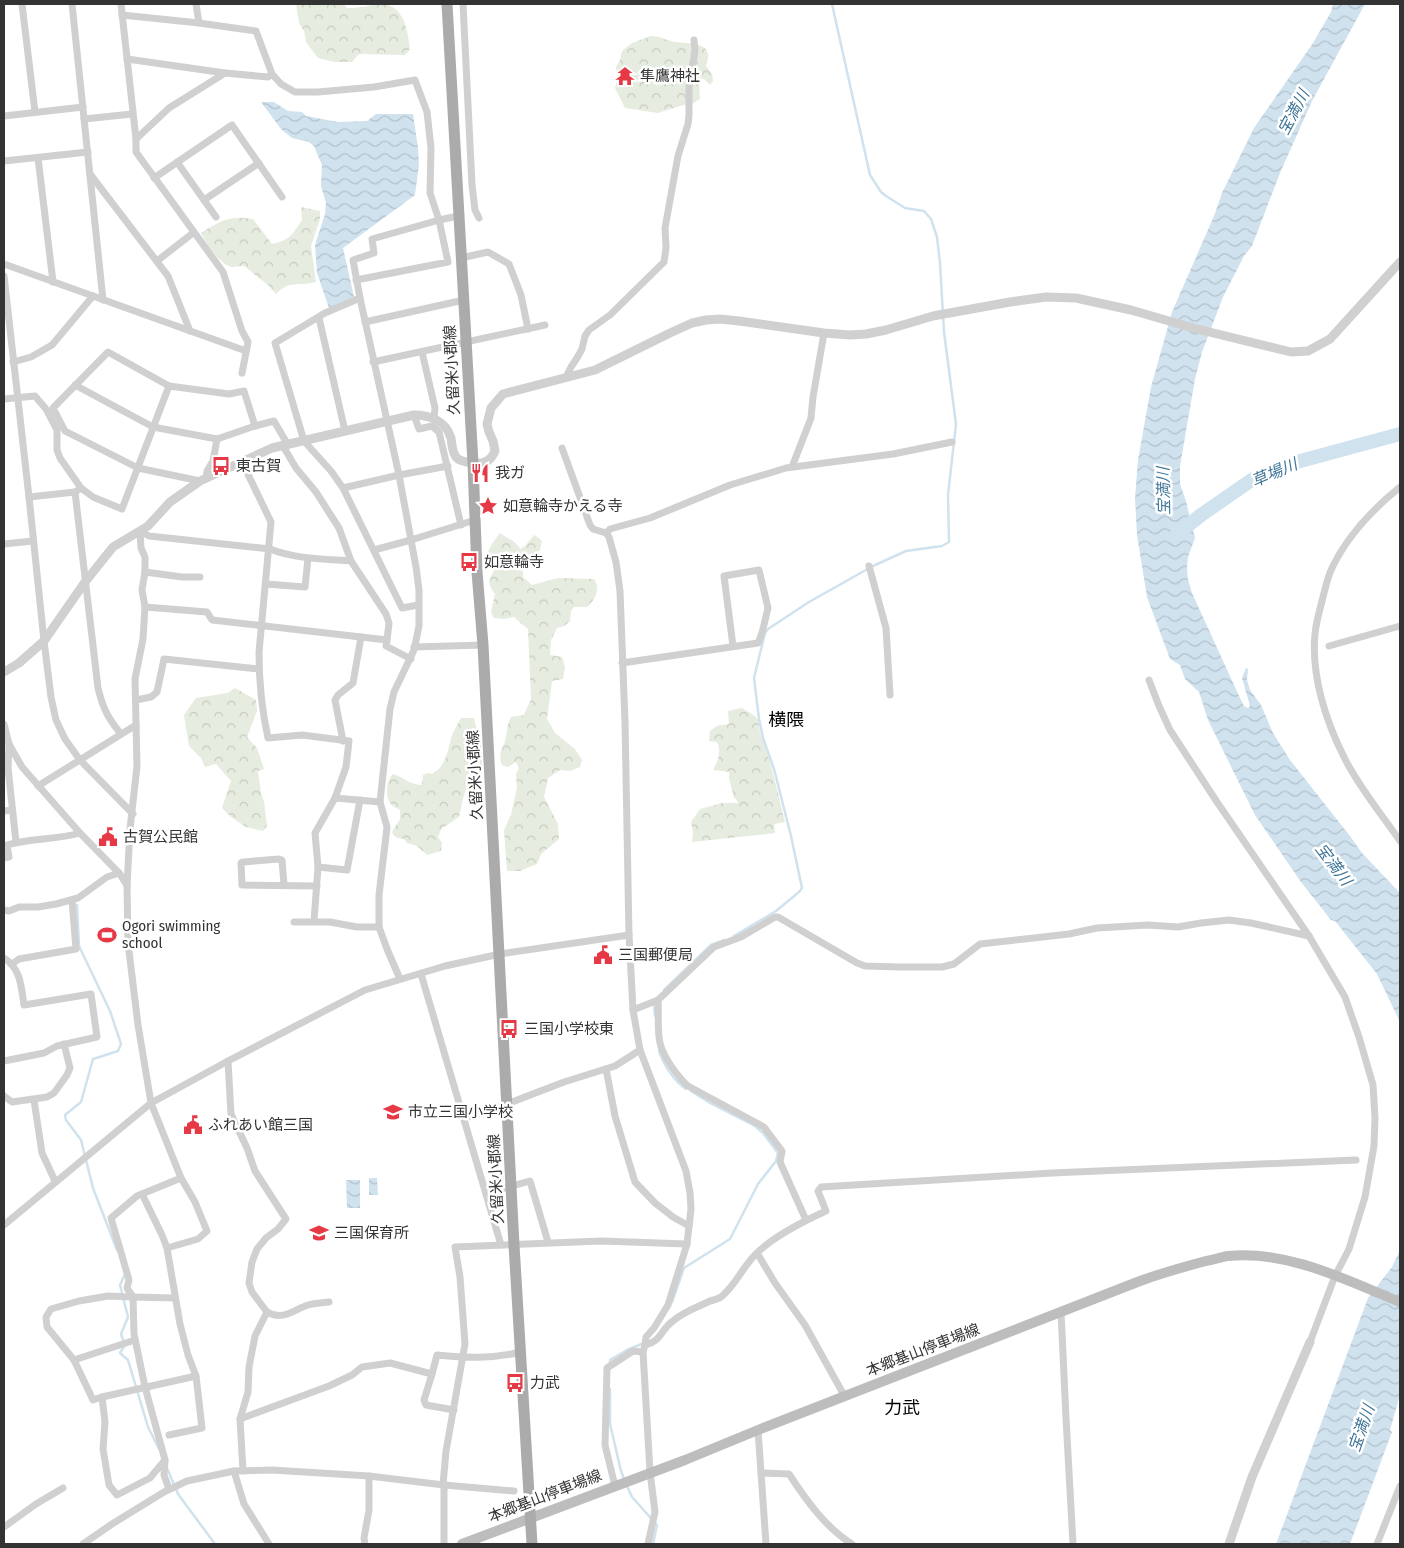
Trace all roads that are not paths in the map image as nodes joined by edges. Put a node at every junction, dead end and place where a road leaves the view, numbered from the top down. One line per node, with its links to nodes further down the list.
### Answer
1 (22, 4): 14 (street)
2 (72, 4): 13 (street)
3 (120, 4): 7 (street)
4 (196, 4): 8 (street)
5 (447, 4): 28 (main road, 久留米小郡線)
6 (463, 4): 30 (street)
7 (122, 15): 8 (street); 10 (street)
8 (199, 23): 12 (street)
9 (694, 40): 56 (street)
10 (127, 59): 11 (street); 15 (street)
11 (226, 73): 12 (street); 18 (street)
12 (272, 74): 31 (street)
13 (83, 107): 14 (street); 17 (street)
14 (35, 112): 16 (street)
15 (132, 114): 17 (street); 18 (street)
16 (4, 116)
17 (84, 119): 19 (street)
18 (136, 139): 25 (street)
19 (88, 152): 20 (street); 24 (street)
20 (38, 158): 21 (street); 39 (street)
21 (4, 161)
22 (178, 162): 23 (street); 25 (street); 27 (street)
23 (258, 163): 26 (street); 27 (street)
24 (90, 174): 34 (street); 42 (street)
25 (154, 178): 32 (street)
26 (282, 197)
27 (204, 200): 29 (street)
28 (458, 216): 31 (street); 33 (main road, 久留米小郡線)
29 (216, 217)
30 (479, 218)
31 (439, 220): 38 (street); 38 (street)
32 (193, 233): 34 (street); 51 (street)
33 (461, 258): 43 (main road, 久留米小郡線); 47 (street)
34 (157, 261): 48 (street)
35 (1400, 262): 49 (street)
36 (4, 264): 39 (street)
37 (4, 276): 53 (street)
38 (356, 280): 41 (street)
39 (52, 282): 40 (street)
40 (93, 296): 42 (street); 53 (street)
41 (360, 298): 44 (street); 45 (street)
42 (103, 300): 48 (street)
43 (464, 300): 45 (street); 50 (main road, 久留米小郡線)
44 (319, 318): 66 (street); 68 (street)
45 (365, 322): 54 (street)
46 (545, 325): 47 (street)
47 (528, 329): 50 (street)
48 (190, 331): 51 (street)
49 (824, 333): 56 (street); 75 (street)
50 (466, 342): 52 (street); 73 (main road, 久留米小郡線)
51 (246, 351): 55 (street)
52 (422, 352): 54 (street); 62 (street)
53 (13, 362): 59 (street)
54 (373, 362): 63 (street)
55 (242, 374)
56 (566, 377): 73 (street)
57 (75, 385): 58 (street); 65 (street); 76 (street)
58 (169, 386): 64 (street); 65 (street)
59 (17, 398): 60 (street); 81 (street); 82 (street)
60 (4, 399)
61 (414, 415): 62 (street); 63 (street); 74 (street)
62 (434, 418): 73 (street)
63 (386, 421): 66 (street); 77 (street)
64 (255, 426): 67 (street); 70 (street)
65 (154, 427): 67 (street); 76 (street)
66 (345, 431): 68 (street)
67 (217, 439): 78 (street)
68 (304, 441): 70 (street); 80 (street)
69 (952, 442): 75 (street)
70 (286, 445): 72 (street); 93 (street)
71 (562, 448): 86 (street)
72 (242, 462): 78 (street); 90 (street)
73 (473, 463): 83 (main road, 久留米小郡線)
74 (448, 466): 77 (street); 84 (street)
75 (792, 466): 86 (street)
76 (138, 468): 78 (street); 81 (street)
77 (399, 475): 80 (street); 88 (street)
78 (203, 479): 85 (street)
79 (1400, 487): 131 (street)
80 (343, 488): 91 (street)
81 (78, 490): 82 (street); 97 (street)
82 (29, 496): 87 (street)
83 (475, 520): 84 (street); 106 (main road, 久留米小郡線)
84 (461, 525): 88 (street)
85 (140, 531): 90 (street); 95 (street); 97 (street)
86 (606, 532): 111 (street)
87 (33, 540): 89 (street); 105 (street)
88 (411, 540): 91 (street); 99 (street)
89 (4, 544)
90 (270, 549): 92 (street); 98 (street)
91 (374, 550): 99 (street)
92 (308, 558): 93 (street); 98 (street)
93 (351, 561): 104 (street)
94 (869, 566): 115 (street)
95 (145, 572): 96 (street); 100 (street)
96 (200, 577)
97 (85, 582): 105 (street); 119 (street)
98 (266, 584): 101 (street)
99 (418, 604): 109 (street)
100 (145, 607): 101 (street); 116 (street)
101 (262, 626): 103 (street); 112 (street)
102 (1400, 626): 108 (street)
103 (361, 637): 104 (street); 120 (street)
104 (387, 640): 110 (street)
105 (44, 641): 113 (street); 122 (street)
106 (483, 645): 109 (street); 147 (main road, 久留米小郡線)
107 (734, 646): 107 (street); 111 (street)
108 (1329, 646)
109 (414, 647): 110 (street)
110 (411, 659): 126 (street)
111 (622, 663): 145 (street)
112 (259, 669): 116 (street); 120 (street)
113 (4, 672)
114 (1149, 680): 146 (street)
115 (890, 695)
116 (136, 700): 118 (street)
117 (4, 724): 121 (street)
118 (136, 725): 119 (street); 129 (street)
119 (121, 734): 122 (street)
120 (343, 741): 124 (street)
121 (9, 744): 123 (street); 127 (street)
122 (80, 760): 123 (street); 129 (street)
123 (38, 786): 130 (street)
124 (335, 798): 125 (street); 134 (street)
125 (360, 800): 126 (street); 134 (street)
126 (380, 802): 144 (street)
127 (12, 810): 128 (street); 132 (street)
128 (4, 811)
129 (132, 814): 137 (street)
130 (80, 834): 132 (street); 135 (street)
131 (1400, 841)
132 (16, 842): 133 (street)
133 (4, 858)
134 (318, 867): 138 (street)
135 (119, 873): 137 (street); 139 (street)
136 (284, 885): 136 (street); 138 (street)
137 (127, 886): 161 (street)
138 (317, 886): 142 (street)
139 (72, 900): 140 (street); 149 (street)
140 (6, 911): 141 (street)
141 (4, 919)
142 (314, 921): 143 (street); 144 (street)
143 (294, 922)
144 (379, 927): 151 (street)
145 (629, 935): 147 (street); 153 (street)
146 (1309, 936): 152 (street); 179 (street)
147 (500, 954): 150 (street); 162 (main road, 久留米小郡線)
148 (4, 958): 149 (street)
149 (12, 964): 154 (street)
150 (420, 974): 151 (street); 163 (street)
151 (400, 979): 157 (street)
152 (658, 1000): 153 (street); 170 (street)
153 (633, 1010): 155 (street)
154 (64, 1044): 156 (street); 160 (street)
155 (640, 1050): 158 (street); 172 (street)
156 (4, 1061)
157 (228, 1061): 161 (street); 184 (street)
158 (606, 1069): 162 (street); 172 (street)
159 (4, 1096): 160 (street)
160 (34, 1100): 166 (street)
161 (151, 1104): 165 (street); 166 (street)
162 (507, 1104): 163 (street); 167 (main road, 久留米小郡線)
163 (464, 1118): 168 (street)
164 (1356, 1160): 170 (street)
165 (181, 1178): 169 (street); 177 (street)
166 (55, 1181): 171 (street)
167 (512, 1186): 168 (street); 173 (street); 176 (main road, 久留米小郡線)
168 (487, 1193): 175 (street)
169 (142, 1194): 177 (street); 180 (street)
170 (806, 1220): 178 (street)
171 (4, 1225)
172 (689, 1226): 174 (street)
173 (548, 1242): 174 (street); 176 (street)
174 (687, 1244): 188 (street)
175 (501, 1245): 176 (street); 190 (street)
176 (514, 1245): 189 (main road, 久留米小郡線)
177 (167, 1248): 181 (street)
178 (757, 1252): 188 (street); 195 (street)
179 (1337, 1276): 183 (main road, 本郷基山停車場線); 185 (main road, 本郷基山停車場線); 187 (street)
180 (133, 1297): 181 (street); 186 (street); 191 (street)
181 (175, 1298): 193 (street)
182 (329, 1302): 184 (street)
183 (1400, 1302)
184 (267, 1312): 198 (street)
185 (1061, 1312): 195 (main road, 本郷基山停車場線); 224 (street)
186 (135, 1340): 191 (street); 194 (street)
187 (1310, 1342): 225 (street)
188 (644, 1349): 204 (street); 208 (street)
189 (521, 1352): 190 (street); 213 (main road, 久留米小郡線)
190 (464, 1358): 192 (street); 197 (street)
191 (74, 1360): 196 (street)
192 (432, 1374): 197 (street); 198 (street)
193 (196, 1376): 194 (street); 200 (street)
194 (145, 1387): 196 (street); 201 (street)
195 (845, 1397): 199 (main road, 本郷基山停車場線)
196 (102, 1398): 201 (street)
197 (454, 1410): 207 (street)
198 (240, 1418): 202 (street)
199 (758, 1430): 204 (main road, 本郷基山停車場線); 205 (street)
200 (169, 1435)
201 (164, 1460): 211 (street)
202 (243, 1470): 203 (street); 206 (street)
203 (234, 1471): 211 (street); 216 (street)
204 (650, 1472): 208 (main road, 本郷基山停車場線); 221 (street)
205 (761, 1473): 222 (street); 223 (street)
206 (369, 1476): 207 (street); 217 (street)
207 (443, 1485): 212 (street); 218 (street)
208 (614, 1486): 213 (main road, 本郷基山停車場線)
209 (1400, 1486): 226 (street)
210 (63, 1488): 214 (street)
211 (169, 1489): 215 (street)
212 (514, 1491)
213 (531, 1518): 219 (main road, 本郷基山停車場線); 220 (main road, 久留米小郡線)
214 (4, 1527)
215 (83, 1544)
216 (269, 1544)
217 (365, 1544)
218 (444, 1544)
219 (462, 1544)
220 (532, 1544)
221 (648, 1544)
222 (766, 1544)
223 (852, 1544)
224 (1073, 1544)
225 (1229, 1544)
226 (1377, 1544)

